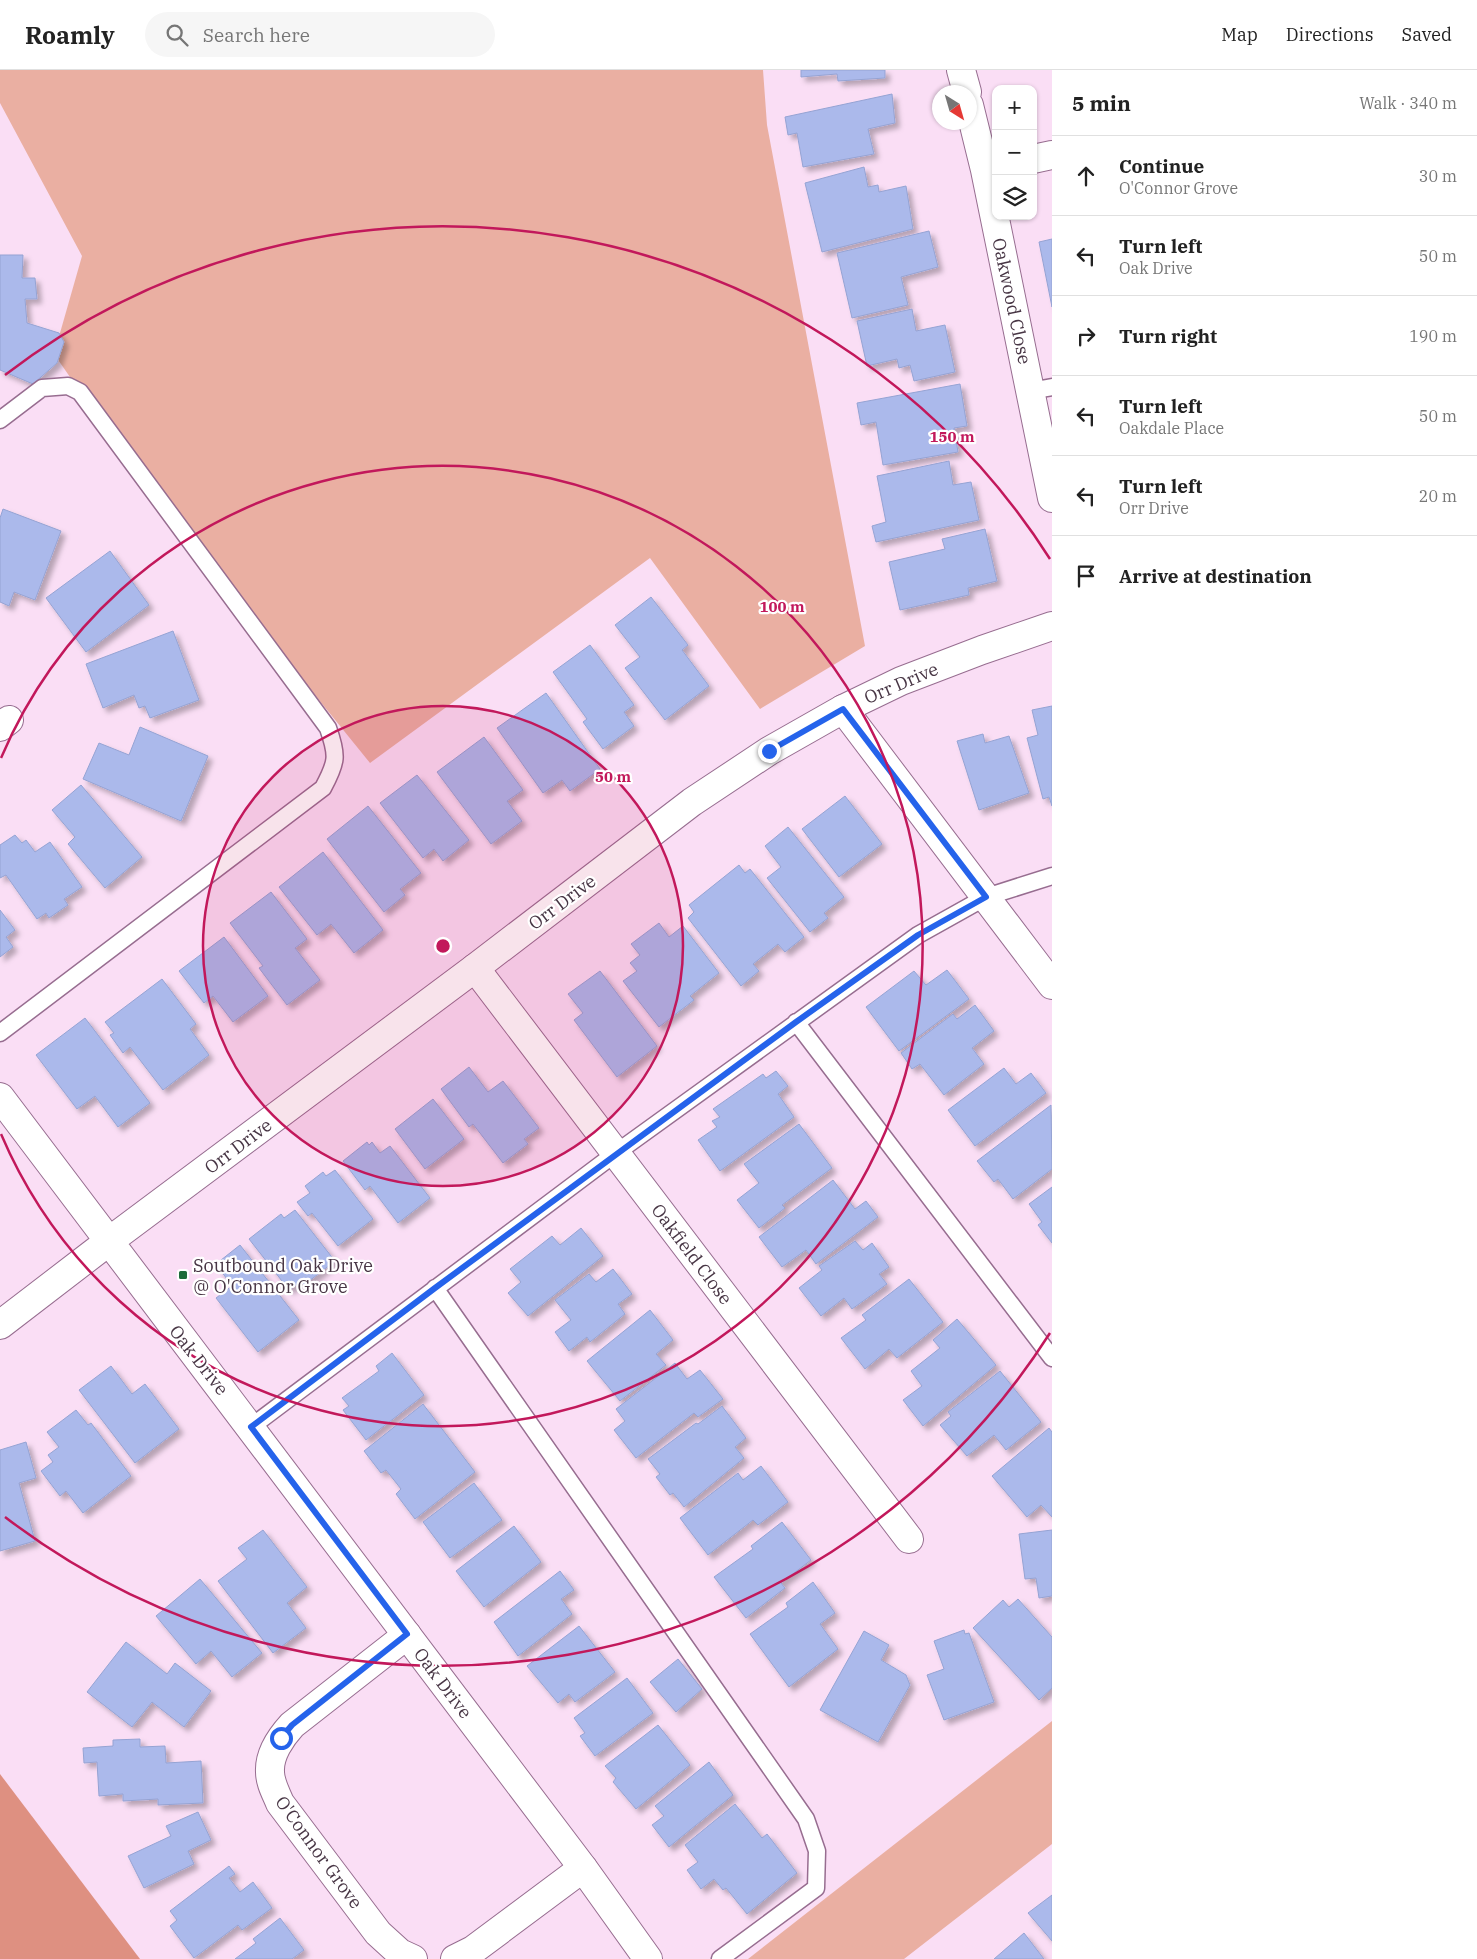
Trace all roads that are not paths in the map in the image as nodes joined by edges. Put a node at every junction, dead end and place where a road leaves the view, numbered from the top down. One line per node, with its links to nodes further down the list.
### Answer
1 (962, 70): 2 (street)
2 (965, 85)
3 (977, 126): 6 (street, Oakwood Close)
4 (1052, 155): 5 (street)
5 (1037, 158)
6 (990, 168): 7 (street, Oakwood Close)
7 (1041, 389): 9 (street, Oakwood Close)
8 (0, 420): 17 (lane)
9 (1052, 498)
10 (1052, 626): 11 (street, Orr Drive)
11 (843, 709): 13 (street); 14 (street, Orr Drive)
12 (1052, 876): 13 (lane)
13 (986, 897): 15 (street); 16 (lane)
14 (475, 968): 19 (street, Oakfield Close); 20 (street, Orr Drive)
15 (1052, 985)
16 (796, 1022): 19 (lane); 23 (lane)
17 (0, 1033)
18 (0, 1097): 20 (street, Oak Drive)
19 (616, 1153): 21 (lane); 25 (street, Oakfield Close)
20 (108, 1242): 22 (street, Orr Drive); 24 (street, Oak Drive)
21 (435, 1288): 24 (lane); 31 (lane)
22 (0, 1325)
23 (1052, 1358)
24 (251, 1427): 26 (street, Oak Drive)
25 (909, 1539)
26 (407, 1634): 27 (street, Oak Drive); 28 (street, O'Connor Grove)
27 (583, 1868): 29 (street); 30 (street, Oak Drive)
28 (413, 1959)
29 (455, 1959)
30 (648, 1959)
31 (720, 1959)

